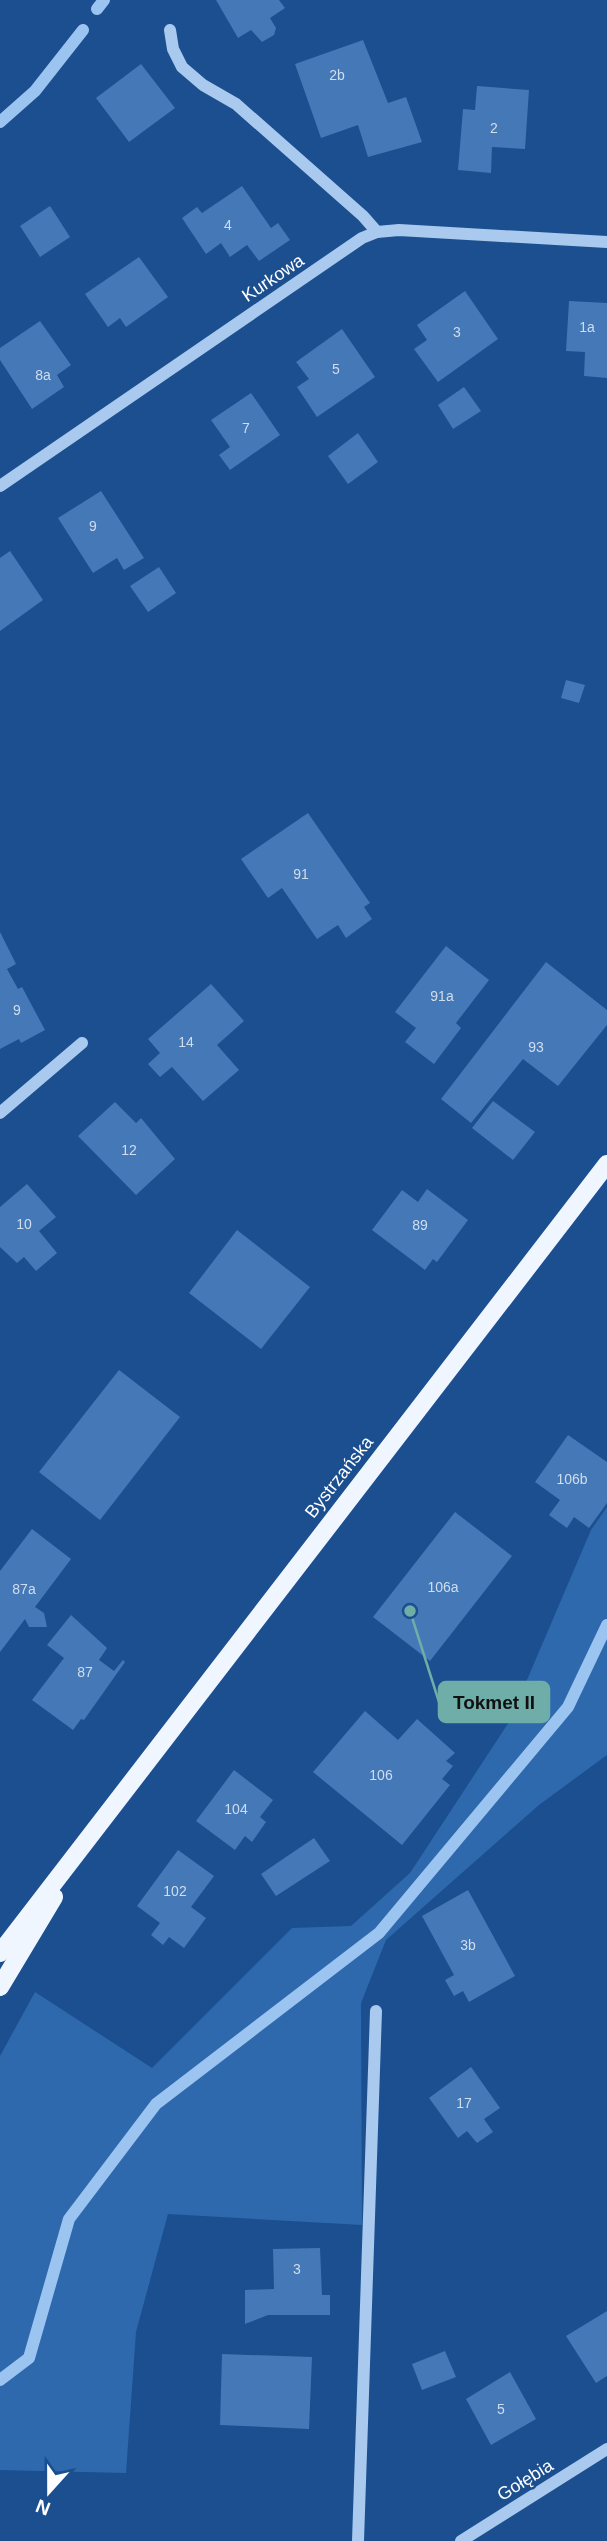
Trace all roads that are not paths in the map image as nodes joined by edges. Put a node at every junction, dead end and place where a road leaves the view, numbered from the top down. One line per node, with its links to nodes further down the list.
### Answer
1 (170, 30): 2 (street)
2 (377, 232): 3 (street, Kurkowa); 4 (street, Kurkowa)
3 (607, 242)
4 (0, 486)
5 (82, 1043): 6 (street)
6 (0, 1113)
7 (607, 1164): 8 (main road, Bystrzańska)
8 (104, 1817): 9 (main road, Bystrzańska); 10 (main road, Bystrzańska)
9 (0, 1954)
10 (0, 1987)
11 (376, 2011): 13 (street)
12 (607, 2449): 14 (street, Gołębia)
13 (358, 2541)
14 (461, 2541)

